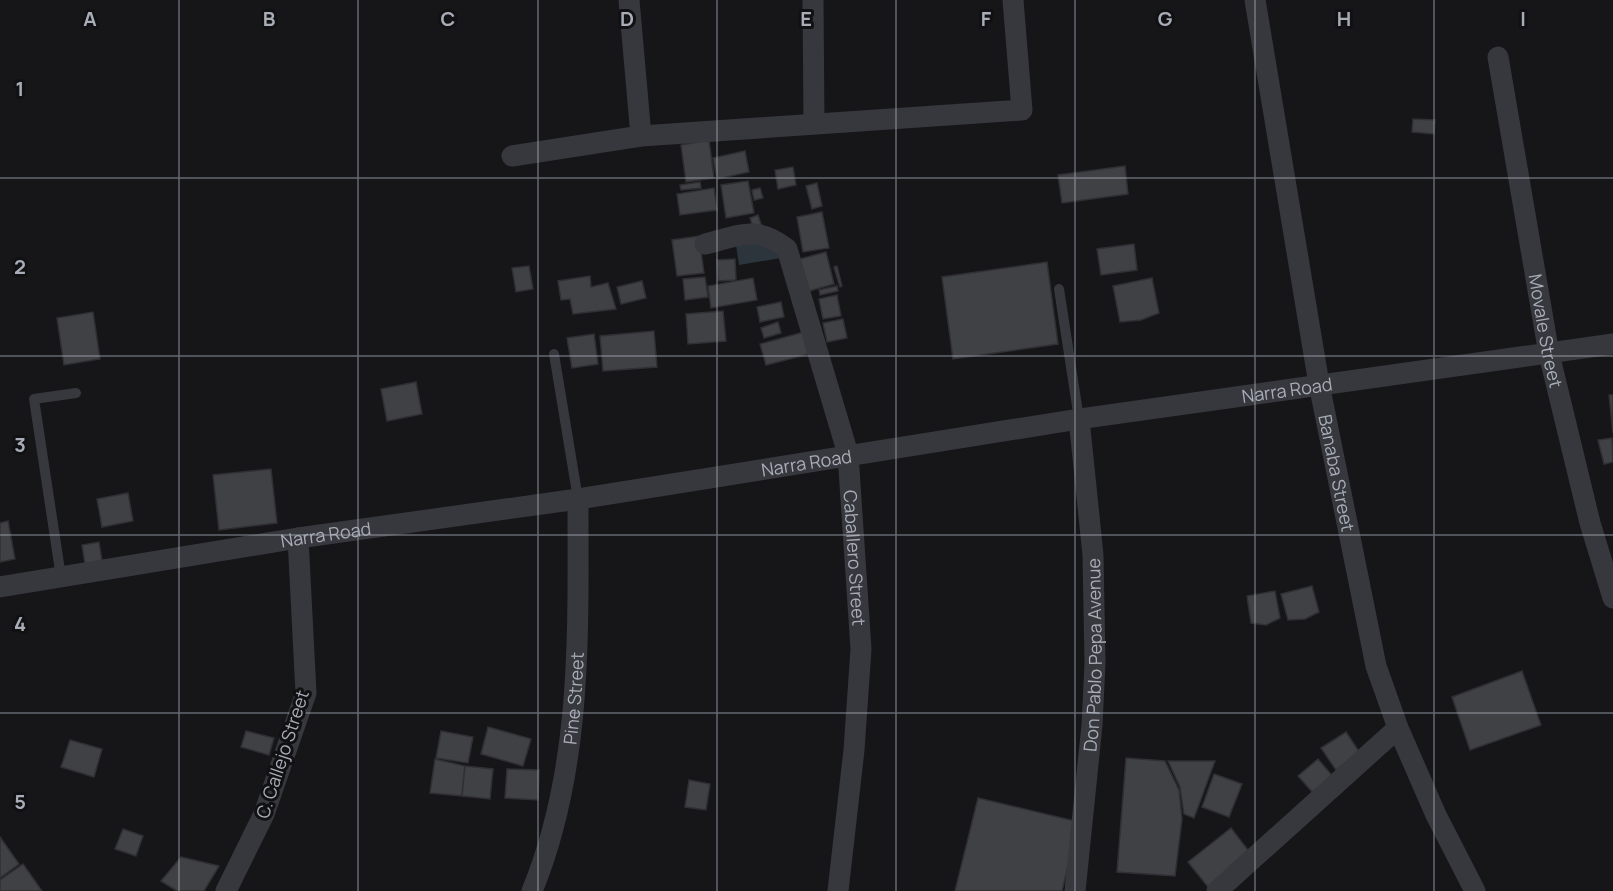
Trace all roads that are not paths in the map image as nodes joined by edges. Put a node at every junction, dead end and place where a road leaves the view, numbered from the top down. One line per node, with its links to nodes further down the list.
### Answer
1 (629, 0): 7 (street)
2 (813, 0): 6 (street)
3 (1013, 0): 6 (street)
4 (1255, 0): 14 (street, Banaba Street)
5 (1498, 57): 13 (street, Movale Street)
6 (814, 122): 7 (street)
7 (641, 135): 8 (street)
8 (512, 156)
9 (705, 244): 17 (street, Caballero Street)
10 (1059, 289): 16 (lane)
11 (1613, 344): 13 (street, Narra Road)
12 (554, 354): 18 (lane)
13 (1548, 354): 14 (street, Narra Road); 22 (street, Movale Street)
14 (1319, 384): 16 (street, Narra Road); 23 (street, Banaba Street)
15 (76, 393): 20 (lane)
16 (1078, 419): 17 (street, Narra Road); 27 (street, Don Pablo Pepa Avenue)
17 (848, 454): 18 (street, Narra Road); 26 (street, Caballero Street)
18 (578, 499): 19 (street, Narra Road); 25 (street, Pine Street)
19 (298, 538): 20 (street, Narra Road); 24 (street, C. Callejo Street)
20 (61, 577): 21 (street, Narra Road)
21 (0, 587)
22 (1613, 598)
23 (1398, 728): 28 (street); 29 (street, Banaba Street)
24 (226, 891)
25 (532, 891)
26 (838, 891)
27 (1075, 891)
28 (1217, 891)
29 (1475, 891)

